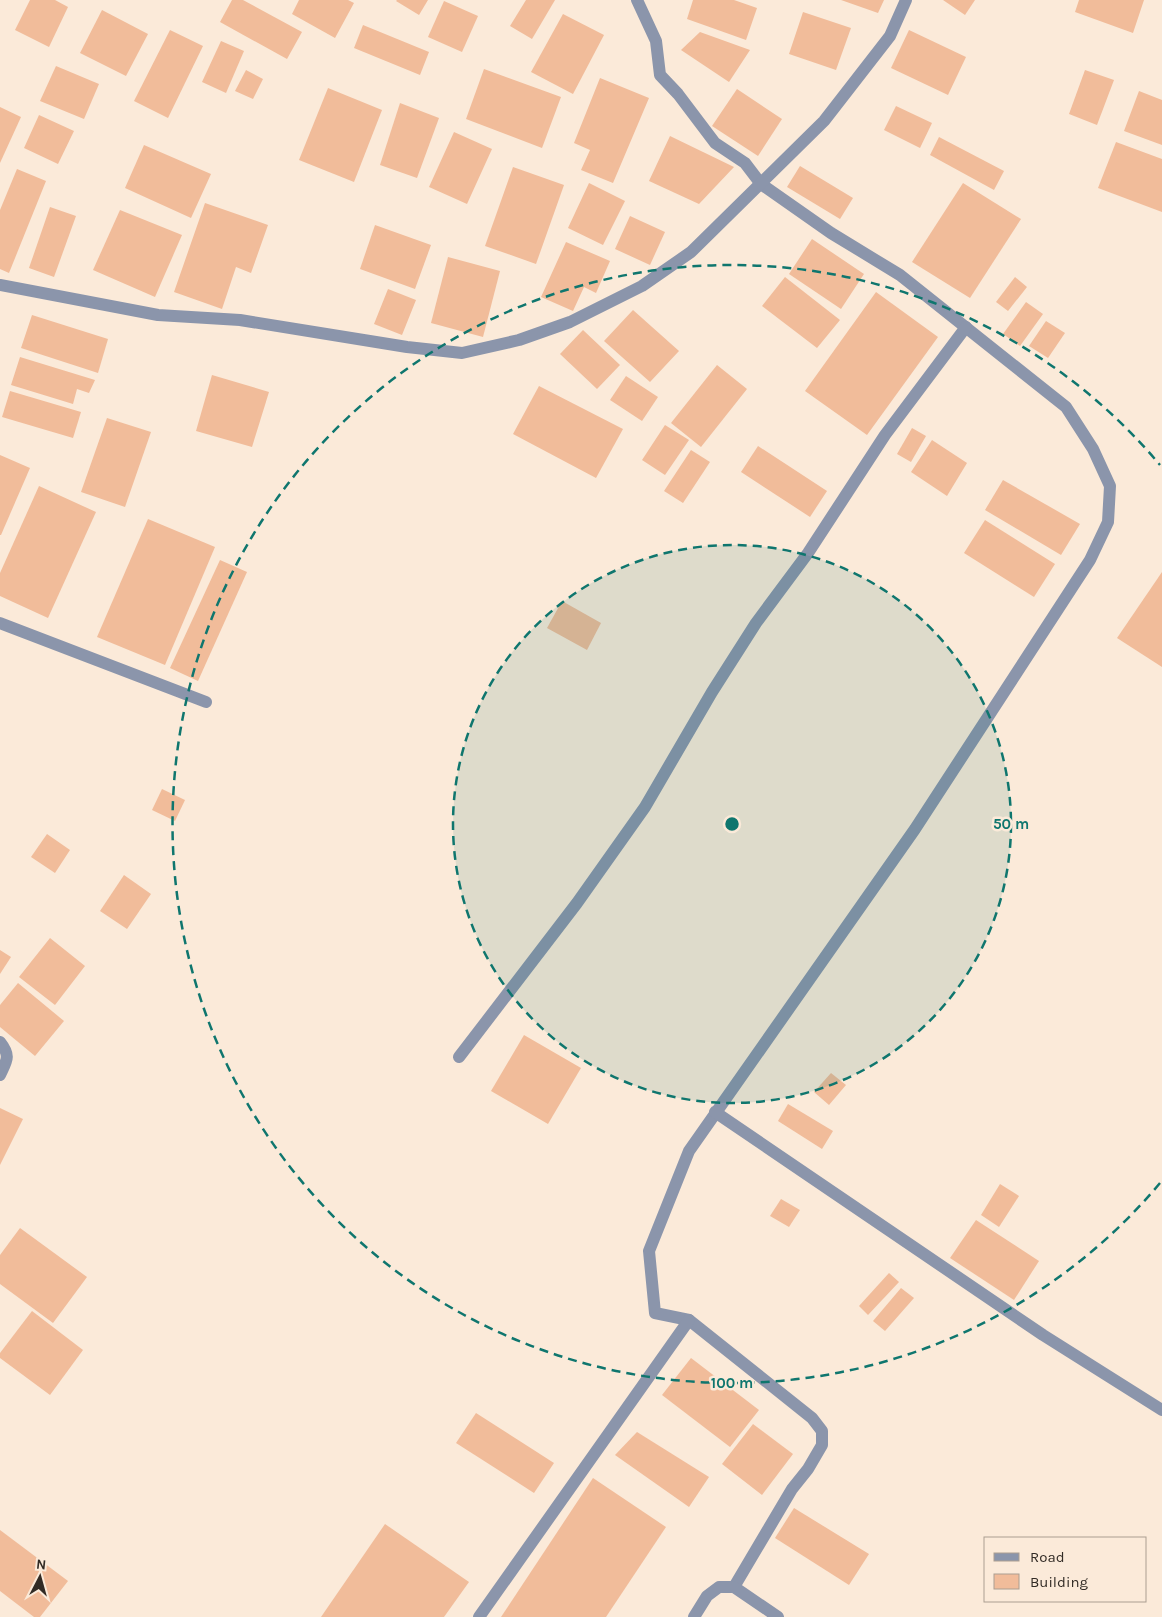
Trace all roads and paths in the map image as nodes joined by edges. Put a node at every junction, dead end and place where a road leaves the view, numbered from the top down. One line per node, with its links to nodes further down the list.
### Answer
1 (637, 0): 3 (street)
2 (906, 0): 3 (street)
3 (761, 184): 4 (street); 5 (street)
4 (0, 285)
5 (966, 327): 9 (street); 11 (street)
6 (0, 623): 7 (street)
7 (206, 702)
8 (0, 1042): 10 (street)
9 (459, 1057)
10 (0, 1075)
11 (715, 1112): 12 (street); 13 (street)
12 (688, 1320): 14 (street); 15 (street)
13 (1162, 1410)
14 (734, 1587): 16 (street); 17 (street)
15 (479, 1617)
16 (694, 1617)
17 (778, 1617)

